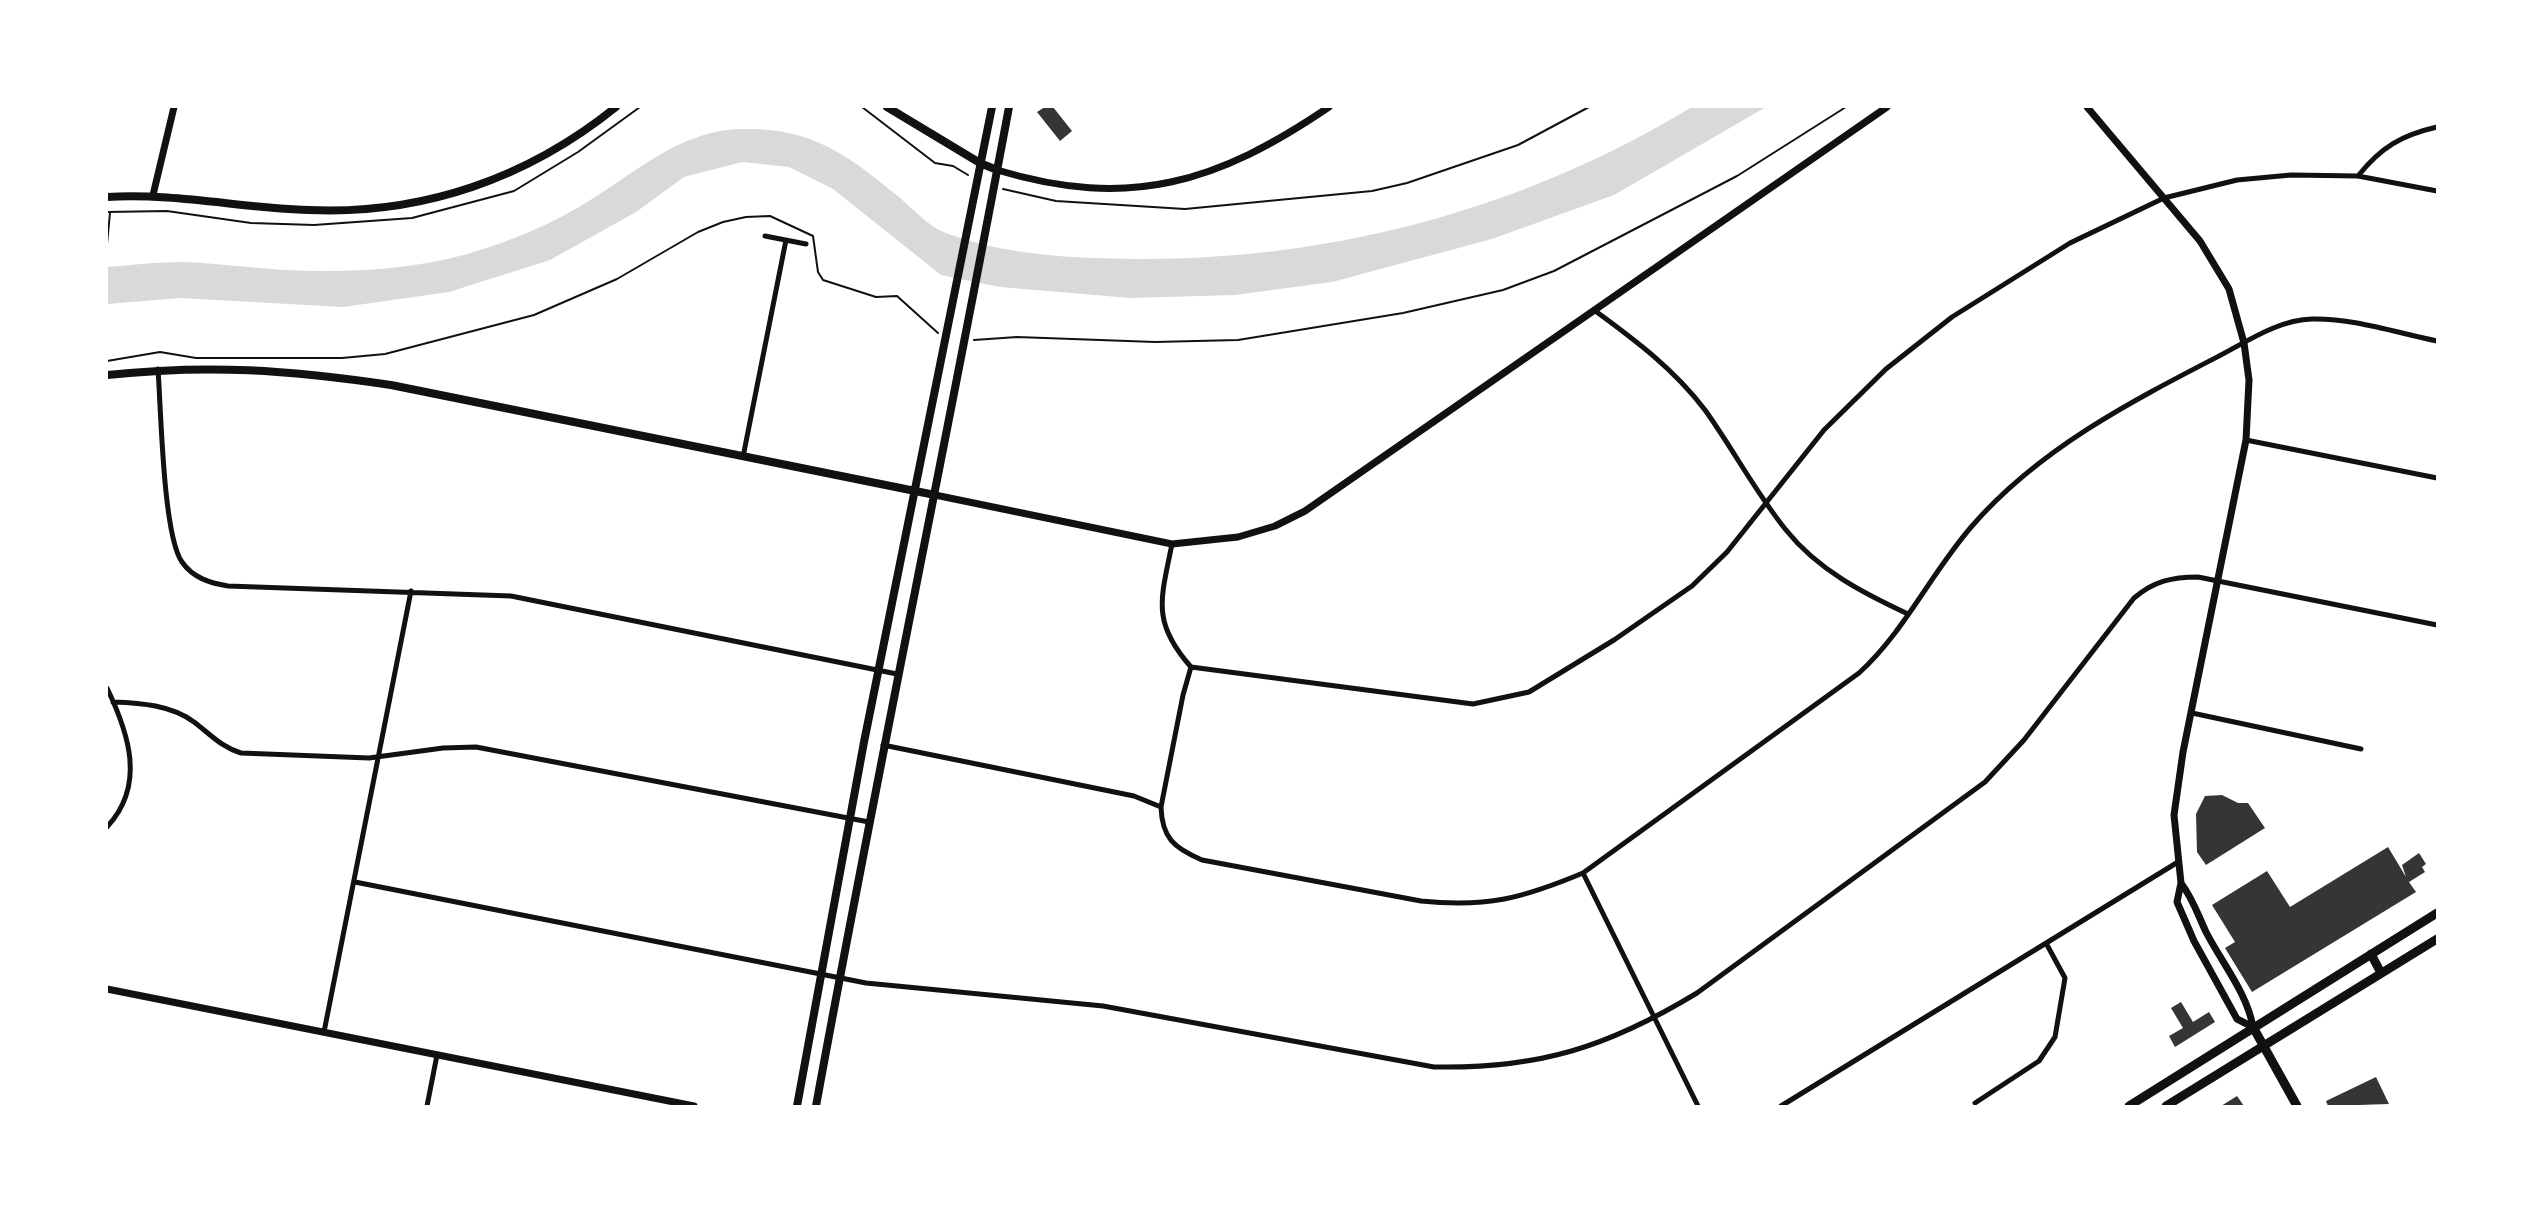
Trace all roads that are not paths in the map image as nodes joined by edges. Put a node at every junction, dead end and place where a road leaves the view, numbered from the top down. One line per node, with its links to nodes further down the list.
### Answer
1 (174, 107): 14 (street)
2 (616, 107): 14 (main road)
3 (887, 107): 10 (main road)
4 (992, 107): 10 (main road)
5 (1009, 107): 11 (main road)
6 (1329, 107): 11 (street)
7 (1887, 107): 20 (street)
8 (2087, 107): 16 (street)
9 (2437, 127): 12 (street)
10 (980, 163): 11 (main road); 28 (main road)
11 (997, 170): 29 (main road)
12 (2358, 176): 13 (street); 16 (street)
13 (2437, 191)
14 (153, 195): 15 (main road)
15 (107, 197)
16 (2164, 198): 22 (street); 30 (street)
17 (765, 236): 18 (street)
18 (786, 240): 19 (street); 26 (street)
19 (806, 244)
20 (1594, 310): 30 (street); 31 (street)
21 (2437, 341): 22 (street)
22 (2244, 343): 25 (street); 34 (street)
23 (158, 369): 24 (main road); 26 (main road); 33 (street)
24 (107, 375)
25 (2246, 440): 27 (street); 32 (street)
26 (743, 457): 28 (main road)
27 (2437, 478)
28 (916, 492): 29 (main road); 37 (main road)
29 (934, 495): 31 (street); 38 (main road)
30 (1767, 502): 34 (street); 36 (street)
31 (1172, 544): 36 (street)
32 (2217, 580): 35 (street); 41 (street); 61 (street)
33 (411, 592): 37 (street); 44 (street)
34 (1908, 614): 50 (street)
35 (2437, 625)
36 (1191, 667): 45 (street)
37 (879, 670): 38 (street); 46 (main road)
38 (897, 674): 42 (main road)
39 (107, 688): 40 (street)
40 (113, 702): 44 (street); 48 (street)
41 (2192, 713): 43 (street); 49 (street)
42 (883, 745): 45 (street); 47 (main road)
43 (2361, 749)
44 (378, 758): 46 (street); 51 (street)
45 (1161, 807): 50 (street)
46 (850, 818): 47 (street); 57 (main road)
47 (869, 822): 59 (main road)
48 (107, 827)
49 (2178, 862): 52 (street); 55 (street)
50 (1583, 873): 61 (street)
51 (355, 881): 57 (street); 63 (street)
52 (2181, 883): 62 (street); 62 (street)
53 (2437, 913): 56 (main road)
54 (2437, 939): 58 (main road)
55 (2046, 943): 66 (street); 72 (street)
56 (2371, 954): 58 (main road); 62 (main road)
57 (820, 973): 59 (street); 69 (main road)
58 (2381, 973): 64 (main road)
59 (840, 977): 61 (street); 70 (main road)
60 (107, 989): 63 (street)
61 (1656, 1018): 71 (street)
62 (2253, 1027): 64 (main road); 73 (main road)
63 (324, 1032): 65 (street)
64 (2263, 1047): 74 (main road); 75 (main road)
65 (437, 1055): 67 (street); 68 (street)
66 (1975, 1102)
67 (427, 1106)
68 (694, 1106)
69 (797, 1106)
70 (816, 1106)
71 (1698, 1106)
72 (1782, 1106)
73 (2129, 1106)
74 (2166, 1106)
75 (2297, 1106)

